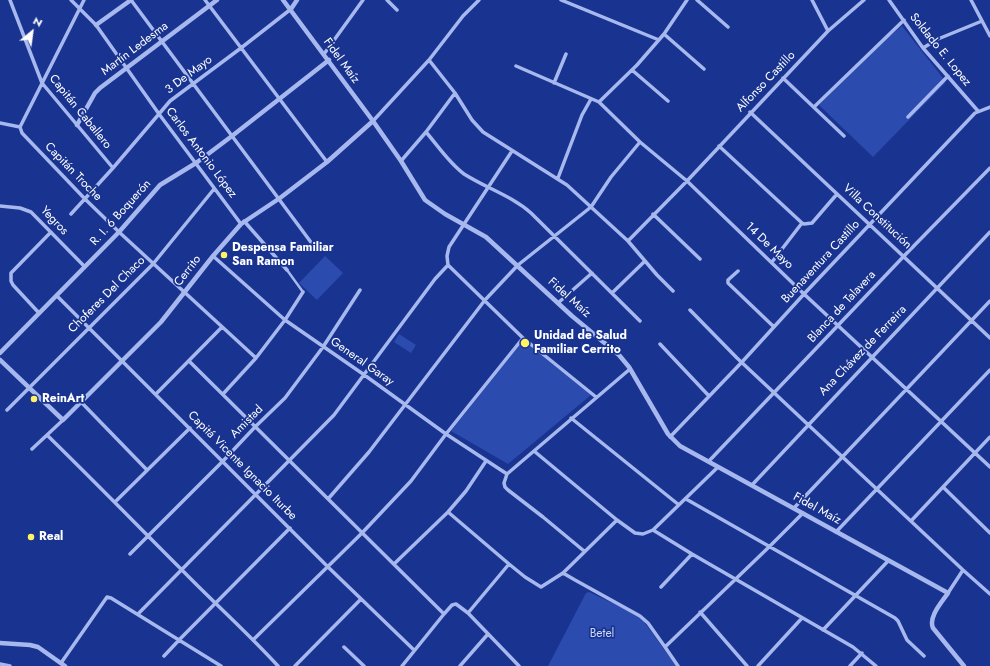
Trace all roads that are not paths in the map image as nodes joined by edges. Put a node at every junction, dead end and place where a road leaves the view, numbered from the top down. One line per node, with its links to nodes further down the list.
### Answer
1 (10, 0): 44 (street, Capitán Caballero)
2 (71, 0): 20 (street, Carlos Antonio López)
3 (84, 0): 20 (street)
4 (131, 0): 25 (street); 31 (street)
5 (205, 0): 19 (street)
6 (217, 0): 19 (street, Martín Ledesma)
7 (283, 0): 21 (street, Fidel Maíz)
8 (298, 0): 21 (street, 3 De Mayo)
9 (363, 0): 34 (street)
10 (388, 0): 22 (street)
11 (479, 0): 37 (street)
12 (561, 0): 30 (street)
13 (687, 0): 28 (street)
14 (697, 0): 26 (street)
15 (812, 0): 27 (street)
16 (864, 0): 27 (street, Alfonso Castillo)
17 (889, 0): 23 (street, Soldado E. Lopez)
18 (971, 0): 24 (street)
19 (210, 6): 31 (street, Martín Ledesma); 32 (street)
20 (79, 9): 25 (street, Carlos Antonio López); 44 (street)
21 (291, 9): 32 (street, 3 De Mayo); 34 (street, Fidel Maíz)
22 (397, 10)
23 (904, 20): 33 (street, Soldado E. Lopez); 52 (street)
24 (982, 21): 29 (street); 33 (street)
25 (96, 25): 39 (street, Carlos Antonio López)
26 (728, 27)
27 (828, 31): 43 (street, Alfonso Castillo)
28 (664, 34): 30 (street); 40 (street)
29 (990, 36)
30 (659, 40): 41 (street)
31 (162, 41): 39 (street, Martín Ledesma); 45 (street)
32 (242, 48): 45 (street, 3 De Mayo); 49 (street)
33 (923, 48): 42 (street, Soldado E. Lopez)
34 (324, 54): 36 (street, Fidel Maíz)
35 (566, 54): 46 (street)
36 (328, 60): 49 (street, R. I. 6 Boquerón); 58 (street, Fidel Maíz)
37 (429, 60): 47 (street); 58 (street)
38 (516, 66): 46 (street, 14 De Mayo)
39 (126, 68): 56 (street, Carlos Antonio López); 60 (street, Martín Ledesma)
40 (704, 69)
41 (632, 70): 50 (street); 51 (street)
42 (948, 76): 54 (street, Soldado E. Lopez); 57 (street)
43 (783, 78): 52 (street); 55 (street, Alfonso Castillo)
44 (42, 83): 60 (street, Capitán Caballero); 61 (street)
45 (194, 83): 56 (street, 3 De Mayo); 63 (street)
46 (554, 83): 48 (street, 14 De Mayo)
47 (455, 93): 62 (street); 67 (street)
48 (592, 99): 50 (street, 14 De Mayo); 73 (street)
49 (279, 100): 63 (street, R. I. 6 Boquerón); 70 (street)
50 (599, 102): 65 (street, 14 De Mayo)
51 (668, 102)
52 (814, 107): 64 (street)
53 (990, 107): 54 (street, Buenaventura Castillo)
54 (978, 111): 86 (street, Buenaventura Castillo)
55 (750, 112): 66 (street, Alfonso Castillo); 77 (street, Villa Constitución)
56 (159, 114): 69 (street, Carlos Antonio López); 71 (street, 3 De Mayo)
57 (908, 117)
58 (374, 120): 68 (street, Fidel Maíz); 70 (street, Cerrito)
59 (0, 123): 61 (street)
60 (77, 125): 71 (street, Capitán Caballero)
61 (20, 127): 79 (street, Capitán Troche)
62 (426, 132): 68 (street); 75 (street)
63 (232, 136): 69 (street, R. I. 6 Boquerón); 78 (street)
64 (844, 136)
65 (640, 142): 74 (street, 14 De Mayo); 81 (street)
66 (719, 146): 74 (street, Alfonso Castillo); 85 (street)
67 (512, 151): 73 (street); 75 (street)
68 (402, 161): 87 (street, Fidel Maíz)
69 (196, 162): 76 (street, Carlos Antonio López); 89 (street, R. I. 6 Boquerón)
70 (327, 162): 78 (street, Cerrito)
71 (113, 168): 79 (street, 3 De Mayo)
72 (990, 168): 95 (street, Blanca de Talavera)
73 (558, 178): 81 (street)
74 (687, 181): 83 (street, Alfonso Castillo); 98 (street, 14 De Mayo)
75 (488, 188): 87 (street); 91 (street)
76 (214, 189): 84 (street, Carlos Antonio López); 99 (street, Choferes Del Chaco)
77 (837, 194): 85 (street); 86 (street, Villa Constitución)
78 (280, 198): 84 (street, Cerrito); 93 (street)
79 (85, 199): 82 (street, 3 De Mayo); 89 (street, Capitán Troche)
80 (0, 206): 88 (street, Yegros)
81 (591, 207): 91 (street); 92 (street)
82 (71, 214)
83 (653, 214): 92 (street, Alfonso Castillo); 96 (street)
84 (243, 223): 94 (street, Cerrito); 103 (street, Carlos Antonio López)
85 (802, 223): 98 (street)
86 (870, 224): 95 (street, Villa Constitución); 112 (street, Buenaventura Castillo)
87 (464, 226): 100 (street); 101 (street, Fidel Maíz)
88 (51, 232): 102 (street, Yegros); 118 (street)
89 (119, 232): 99 (street, Capitán Troche); 102 (street, R. I. 6 Boquerón)
90 (990, 232): 106 (street, Ana Chávez de Ferreira)
91 (554, 236): 101 (street); 105 (street)
92 (628, 241): 97 (street)
93 (314, 245)
94 (213, 256): 109 (street, Cerrito); 119 (street, General Garay)
95 (904, 256): 106 (street, Villa Constitución); 122 (street, Blanca de Talavera)
96 (700, 259)
97 (644, 261): 108 (street); 111 (street)
98 (772, 262): 112 (street, 14 De Mayo)
99 (153, 264): 109 (street, Capitán Troche); 125 (street, Choferes Del Chaco)
100 (448, 265): 114 (street); 139 (street)
101 (518, 265): 114 (street); 116 (street, Fidel Maíz)
102 (85, 267): 113 (street, R. I. 6 Boquerón)
103 (287, 270): 110 (street)
104 (738, 271): 124 (street)
105 (592, 273): 111 (street); 116 (street)
106 (938, 288): 120 (street, Villa Constitución); 131 (street, Ana Chávez de Ferreira)
107 (360, 290): 129 (street, Amistad)
108 (674, 291)
109 (185, 292): 123 (street, Capitán Troche); 135 (street, Cerrito)
110 (303, 292): 119 (street)
111 (612, 293): 121 (street)
112 (804, 294): 122 (street, 14 De Mayo); 124 (street, Buenaventura Castillo)
113 (56, 296): 118 (street, R. I. 6 Boquerón); 125 (street, Capitá Vicente Ignacio Iturbe)
114 (485, 300): 126 (street); 148 (street)
115 (990, 301): 120 (street)
116 (558, 303): 137 (street, Fidel Maíz)
117 (690, 310): 136 (street)
118 (39, 313): 130 (street, R. I. 6 Boquerón)
119 (285, 320): 129 (street, General Garay); 132 (street)
120 (971, 320): 127 (street, Villa Constitución); 141 (street)
121 (640, 321)
122 (838, 326): 131 (street, 14 De Mayo); 142 (street, Blanca de Talavera)
123 (222, 327): 132 (street, Capitán Troche); 134 (street)
124 (774, 327): 136 (street, Buenaventura Castillo)
125 (88, 328): 135 (street, Capitá Vicente Ignacio Iturbe); 140 (street, Choferes Del Chaco)
126 (523, 338): 146 (street); 156 (street)
127 (990, 338)
128 (660, 344): 145 (street)
129 (323, 347): 139 (street, General Garay); 154 (street, Amistad)
130 (0, 353)
131 (872, 357): 141 (street, 14 De Mayo); 153 (street, Ana Chávez de Ferreira)
132 (256, 358): 144 (street)
133 (0, 360): 140 (street)
134 (189, 361): 143 (street); 144 (street)
135 (122, 362): 143 (street, Capitá Vicente Ignacio Iturbe); 147 (street, Cerrito)
136 (742, 362): 142 (street); 145 (street, Buenaventura Castillo)
137 (630, 369): 146 (street); 158 (street, Fidel Maíz)
138 (990, 370): 152 (street)
139 (363, 374): 148 (street, General Garay); 165 (street)
140 (29, 389): 149 (street, Choferes Del Chaco); 151 (street)
141 (906, 389): 152 (street, 14 De Mayo); 163 (street)
142 (775, 393): 153 (street); 167 (street, Blanca de Talavera)
143 (156, 394): 155 (street, Capitá Vicente Ignacio Iturbe)
144 (222, 394): 154 (street)
145 (709, 396): 158 (street, Buenaventura Castillo)
146 (596, 397): 150 (street)
147 (81, 402): 151 (street, Cerrito); 170 (street)
148 (406, 405): 156 (street, General Garay); 176 (street)
149 (8, 410)
150 (571, 418): 161 (street); 179 (street)
151 (63, 420): 157 (street, Cerrito)
152 (941, 421): 162 (street, 14 De Mayo); 174 (street)
153 (808, 424): 163 (street); 172 (street, Ana Chávez de Ferreira)
154 (255, 427): 164 (street, Amistad); 165 (street)
155 (190, 428): 164 (street, Capitá Vicente Ignacio Iturbe); 170 (street)
156 (446, 434): 166 (street, General Garay); 189 (street)
157 (47, 435): 160 (street, Cerrito); 178 (street)
158 (670, 437): 167 (street, Fidel Maíz)
159 (990, 437): 162 (street)
160 (32, 449)
161 (534, 451): 171 (street); 183 (street)
162 (975, 452): 169 (street, 14 De Mayo); 173 (street)
163 (843, 457): 174 (street); 180 (street)
164 (223, 461): 175 (street, Capitá Vicente Ignacio Iturbe); 190 (street, Amistad)
165 (289, 461): 175 (street); 176 (street)
166 (486, 461): 171 (street, General Garay); 181 (street)
167 (709, 461): 168 (street, Fidel Maíz)
168 (718, 467): 172 (street, Fidel Maíz); 177 (street)
169 (990, 467)
170 (147, 470): 178 (street)
171 (507, 474): 192 (street)
172 (752, 485): 180 (street, Fidel Maíz)
173 (943, 487): 184 (street); 188 (street)
174 (877, 488): 184 (street); 187 (street)
175 (256, 494): 185 (street, Capitá Vicente Ignacio Iturbe); 199 (street)
176 (328, 499): 189 (street)
177 (686, 499): 179 (street); 191 (street)
178 (115, 502): 190 (street)
179 (679, 505): 186 (street)
180 (794, 508): 182 (street, Fidel Maíz)
181 (448, 512): 196 (street); 197 (street)
182 (803, 513): 187 (street, Fidel Maíz); 191 (street)
183 (617, 520): 186 (street); 192 (street)
184 (911, 521): 200 (street)
185 (290, 528): 198 (street, Capitá Vicente Ignacio Iturbe); 208 (street)
186 (653, 530): 194 (street)
187 (836, 532): 195 (street, Fidel Maíz)
188 (990, 532)
189 (362, 533): 196 (street); 198 (street)
190 (149, 536): 193 (street, Amistad); 199 (street)
191 (770, 546): 202 (street); 206 (street)
192 (584, 551): 201 (street)
193 (130, 554)
194 (692, 554): 202 (street); 203 (street)
195 (888, 561): 204 (street, Fidel Maíz); 206 (street)
196 (394, 564): 212 (street)
197 (509, 564): 201 (street); 210 (street)
198 (327, 566): 207 (street, Capitá Vicente Ignacio Iturbe); 217 (street)
199 (181, 569): 208 (street); 211 (street)
200 (963, 570): 204 (street); 205 (street)
201 (563, 573): 220 (street)
202 (736, 580): 209 (street); 213 (street)
203 (661, 587)
204 (948, 593): 240 (street)
205 (990, 594)
206 (855, 595): 214 (street); 224 (street)
207 (361, 599): 221 (street, Capitá Vicente Ignacio Iturbe); 230 (street)
208 (215, 603): 216 (street); 217 (street)
209 (700, 612): 220 (street); 236 (street)
210 (468, 613): 212 (street); 215 (street)
211 (138, 614): 216 (street); 226 (street)
212 (444, 614): 221 (street)
213 (802, 618): 214 (street); 237 (street)
214 (823, 630): 222 (street)
215 (488, 634): 233 (street); 234 (street)
216 (180, 639): 223 (street); 228 (street)
217 (254, 640): 229 (street)
218 (0, 643): 226 (street)
219 (344, 647): 231 (street)
220 (665, 647): 235 (street)
221 (414, 650): 232 (street)
222 (862, 653): 238 (street); 239 (street)
223 (164, 656)
224 (924, 656)
225 (0, 664): 227 (street)
226 (63, 665)
227 (10, 666)
228 (221, 666)
229 (278, 666)
230 (296, 666)
231 (364, 666)
232 (402, 666)
233 (460, 666)
234 (519, 666)
235 (678, 666)
236 (747, 666)
237 (758, 666)
238 (850, 666)
239 (876, 666)
240 (964, 666)

